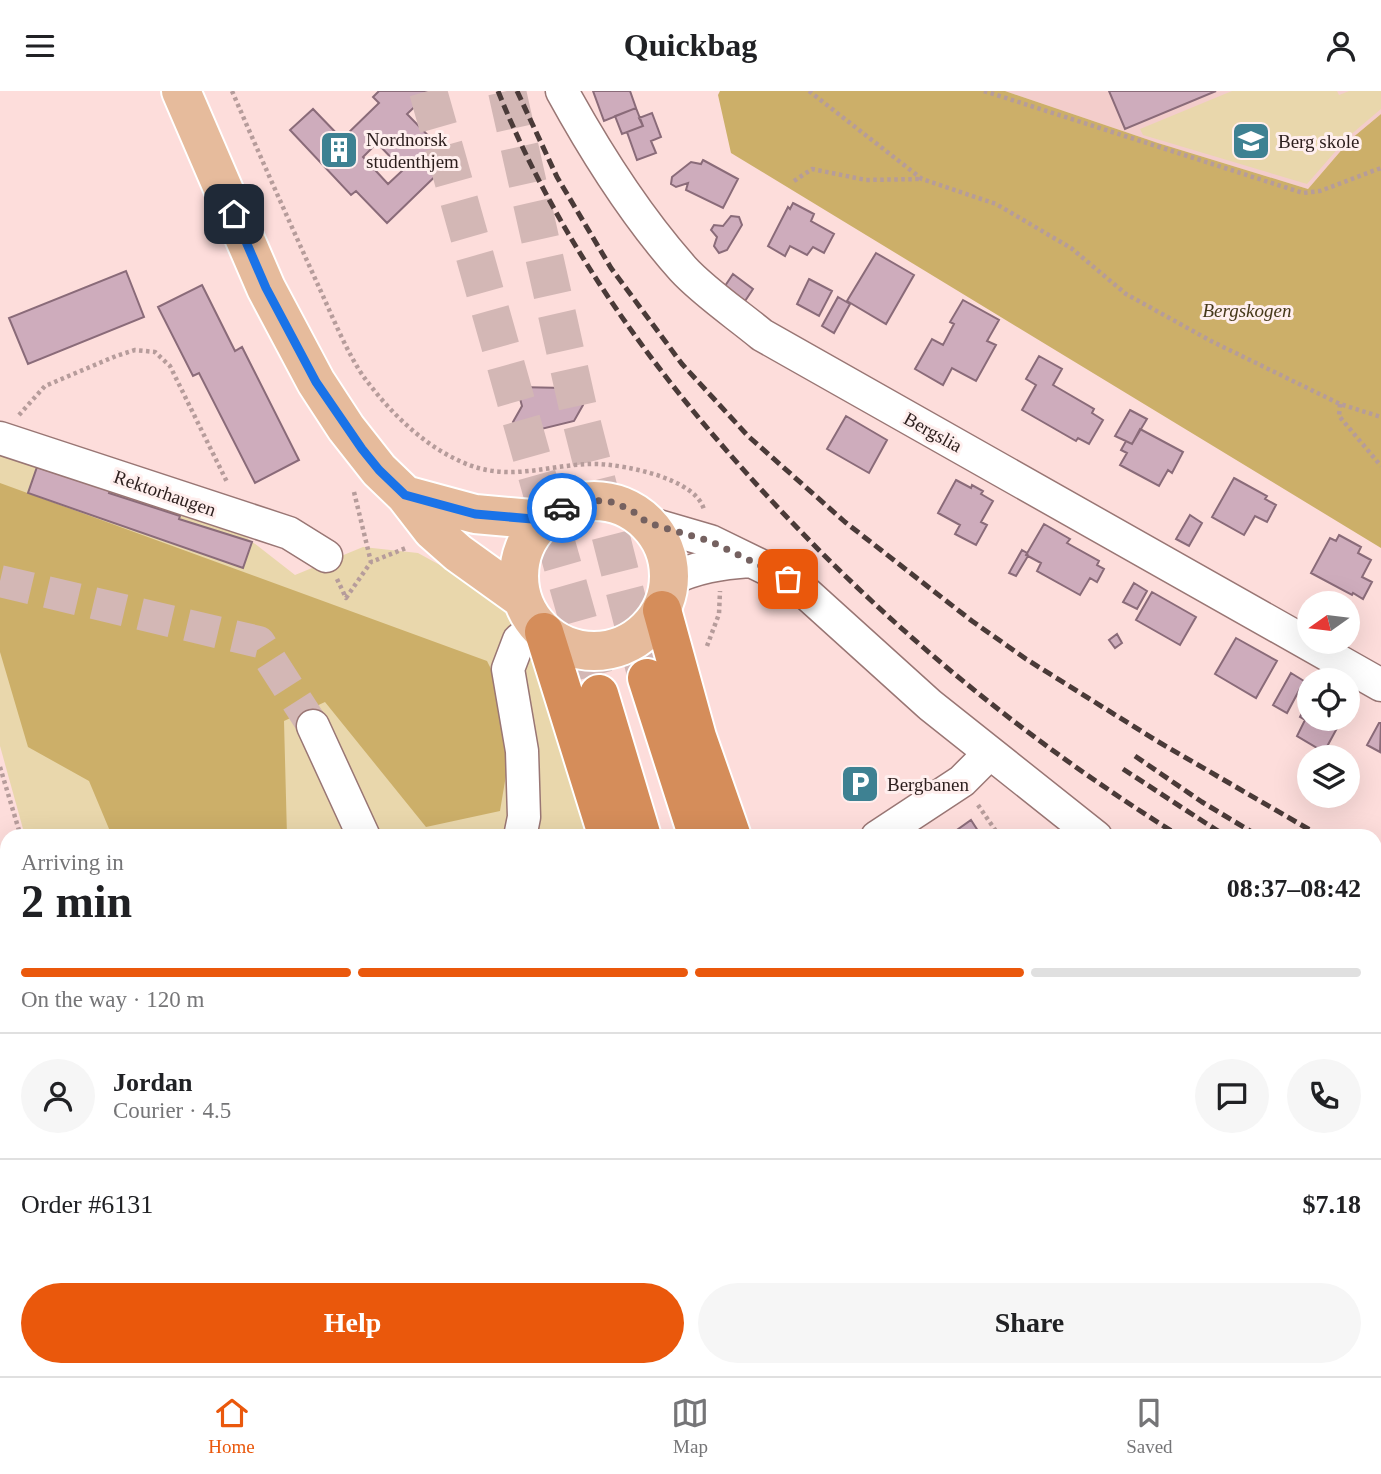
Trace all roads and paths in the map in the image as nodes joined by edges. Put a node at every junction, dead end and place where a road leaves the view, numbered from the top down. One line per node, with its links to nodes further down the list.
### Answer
1 (181, 91): 14 (main road)
2 (232, 91): 15 (path)
3 (562, 91): 28 (street, Bergslia)
4 (809, 91): 7 (path)
5 (984, 91): 6 (path)
6 (1381, 167)
7 (922, 179): 8 (path); 9 (path)
8 (794, 181)
9 (1340, 404): 10 (path); 12 (path)
10 (1381, 417)
11 (3, 439): 16 (street, Rektorhaugen); 16 (path)
12 (1381, 466)
13 (352, 482): 22 (path)
14 (405, 495): 17 (main road); 25 (main road)
15 (704, 512)
16 (241, 519): 20 (street, Rektorhaugen)
17 (544, 520): 18 (main road); 25 (main road)
18 (648, 523): 21 (street); 24 (main road)
19 (417, 544): 22 (path)
20 (326, 557): 22 (path)
21 (750, 561): 24 (street); 31 (street)
22 (370, 562)
23 (718, 580): 26 (path)
24 (666, 595): 25 (main road); 40 (highway)
25 (535, 619): 36 (street); 37 (highway)
26 (704, 655)
27 (647, 678): 39 (highway)
28 (1381, 685)
29 (598, 694): 38 (highway)
30 (313, 726): 35 (street)
31 (990, 753): 33 (street); 43 (street)
32 (0, 767): 34 (path)
33 (962, 781): 41 (street); 42 (path)
34 (19, 829)
35 (360, 829)
36 (522, 829)
37 (605, 829)
38 (640, 829)
39 (695, 829)
40 (729, 829)
41 (889, 829)
42 (995, 829)
43 (1086, 829)

